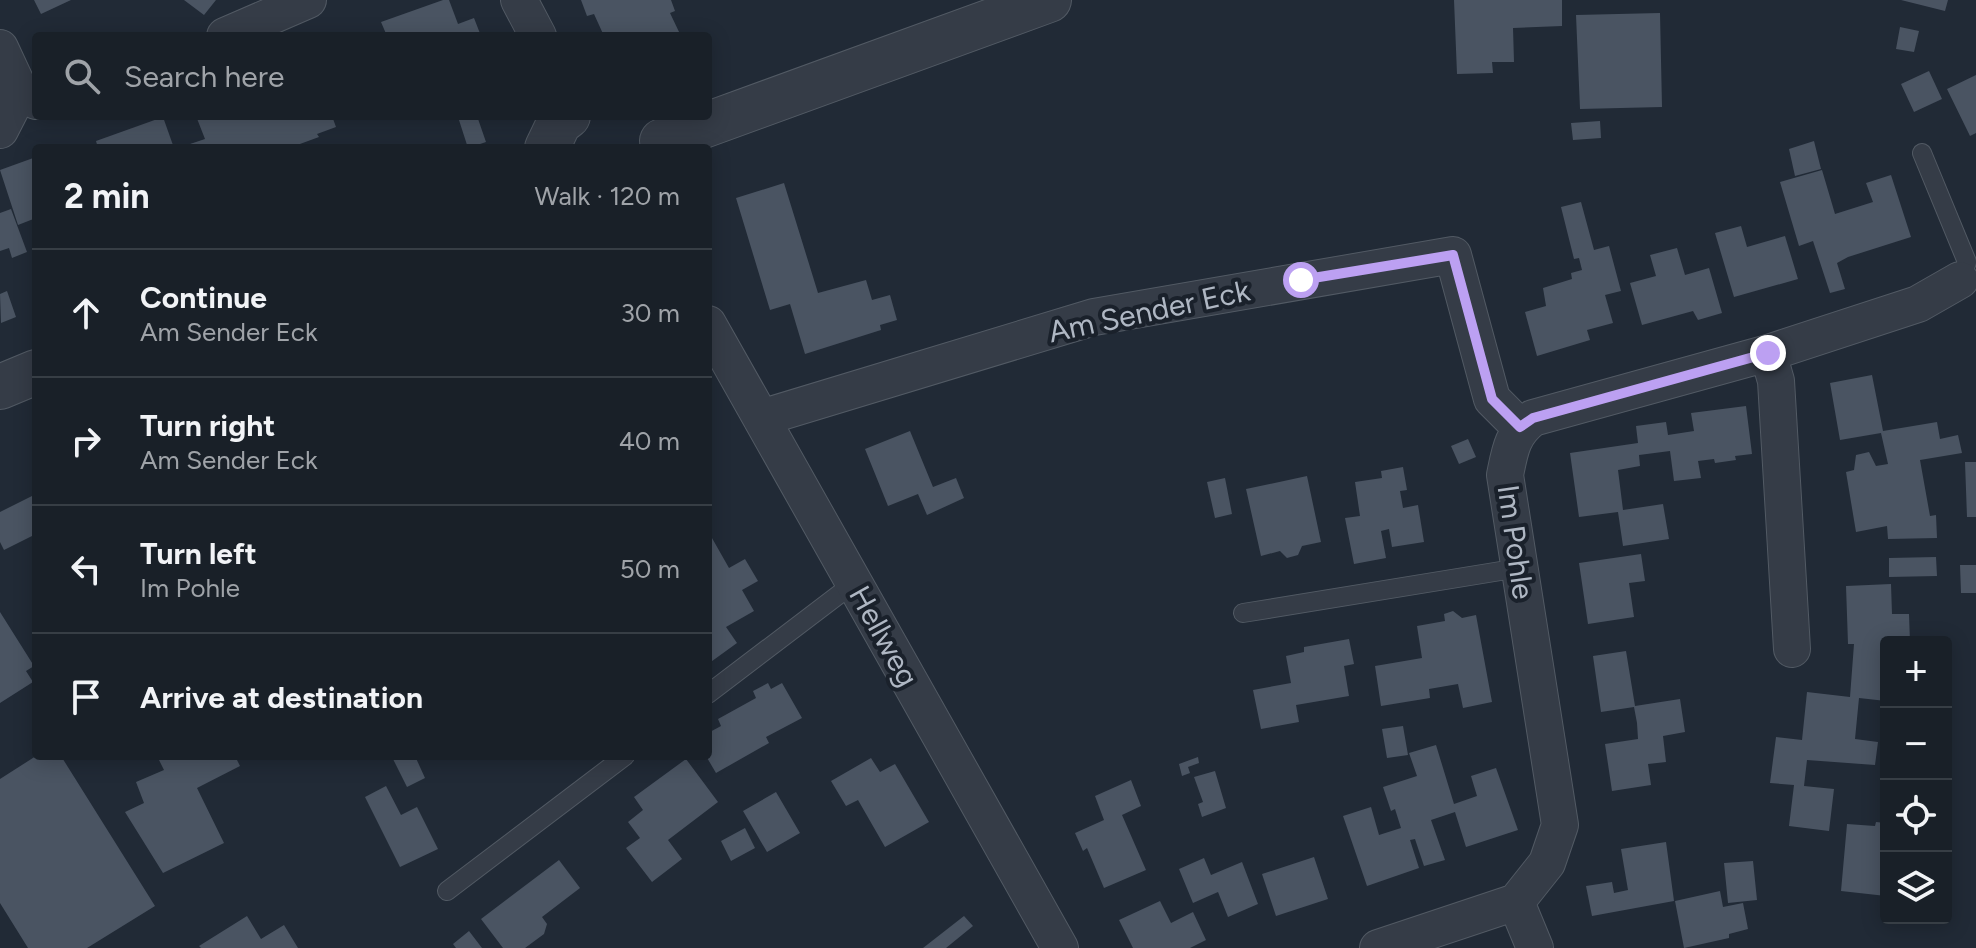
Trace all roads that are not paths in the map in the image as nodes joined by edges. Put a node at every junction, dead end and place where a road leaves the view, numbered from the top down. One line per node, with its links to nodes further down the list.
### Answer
1 (308, 0): 4 (street)
2 (519, 0): 5 (street)
3 (1049, 0): 8 (street)
4 (234, 32)
5 (536, 32)
6 (0, 48): 7 (street)
7 (28, 96): 11 (street)
8 (712, 116)
9 (563, 120): 13 (street)
10 (700, 120): 12 (street)
11 (0, 130)
12 (656, 135)
13 (549, 144)
14 (1922, 153): 15 (lane)
15 (1960, 280): 17 (street)
16 (712, 331): 20 (street, Hellweg)
17 (1768, 353): 21 (street); 25 (street)
18 (32, 374): 19 (street)
19 (0, 387)
20 (761, 418): 21 (street, Am Sender Eck); 23 (street, Hellweg)
21 (1520, 427): 22 (street, Im Pohle)
22 (1519, 568): 24 (lane); 29 (street, Im Pohle)
23 (854, 583): 26 (lane); 30 (street, Hellweg)
24 (1243, 613)
25 (1792, 649)
26 (712, 691)
27 (620, 760): 28 (lane)
28 (447, 891)
29 (1516, 902): 31 (street); 32 (street)
30 (1060, 948)
31 (1378, 948)
32 (1535, 948)

